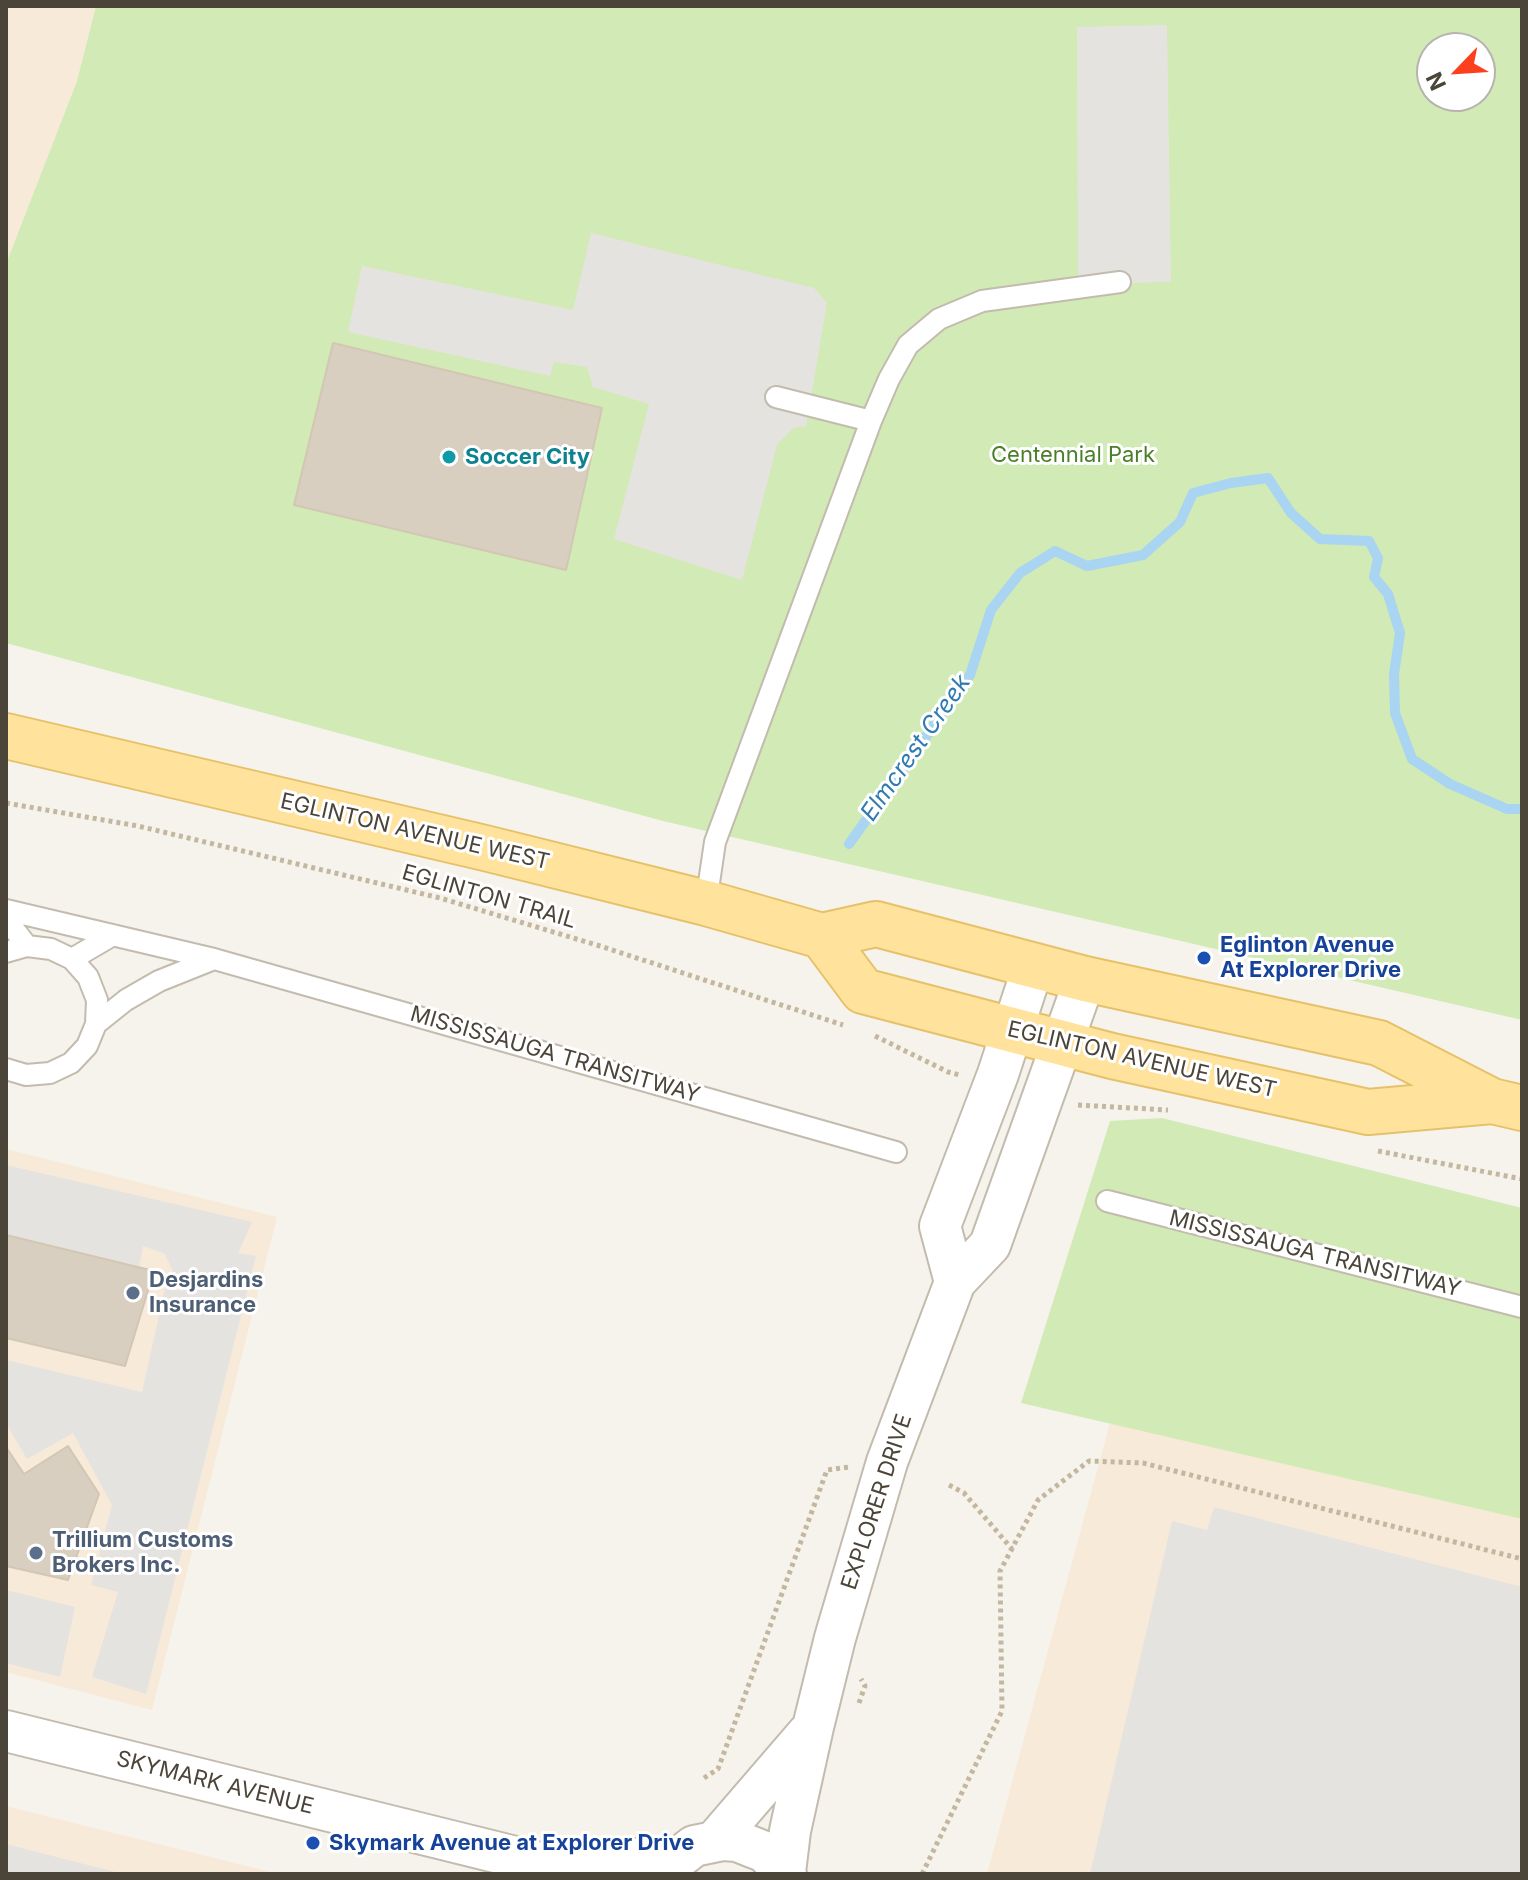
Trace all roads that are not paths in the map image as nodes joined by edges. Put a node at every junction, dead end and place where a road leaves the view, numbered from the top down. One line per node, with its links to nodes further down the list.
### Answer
1 (1120, 282): 3 (lane)
2 (776, 397): 3 (lane)
3 (871, 421): 5 (lane)
4 (6, 736): 5 (main road, EGLINTON AVENUE WEST)
5 (706, 903): 9 (main road, EGLINTON AVENUE WEST)
6 (6, 910): 8 (lane, MISSISSAUGA TRANSITWAY)
7 (6, 919): 10 (lane)
8 (113, 935): 12 (lane); 13 (lane, MISSISSAUGA TRANSITWAY)
9 (822, 936): 14 (main road, EGLINTON AVENUE WEST); 17 (main road, EGLINTON AVENUE WEST)
10 (27, 946): 11 (lane); 12 (lane)
11 (6, 952)
12 (72, 959): 16 (lane)
13 (214, 959): 16 (lane); 21 (lane, MISSISSAUGA TRANSITWAY)
14 (1033, 967): 15 (main road, EGLINTON AVENUE WEST); 17 (street)
15 (1085, 979): 18 (street, EXPLORER DRIVE); 20 (main road, EGLINTON AVENUE WEST)
16 (96, 1024): 19 (lane)
17 (1013, 1030): 18 (main road, EGLINTON AVENUE WEST); 23 (street)
18 (1063, 1043): 20 (main road, EGLINTON AVENUE WEST); 23 (street, EXPLORER DRIVE)
19 (6, 1069)
20 (1507, 1104)
21 (896, 1152)
22 (1107, 1201): 24 (lane, MISSISSAUGA TRANSITWAY)
23 (955, 1282): 25 (street, EXPLORER DRIVE)
24 (1522, 1307)
25 (813, 1727): 27 (street, EXPLORER DRIVE); 30 (street, EXPLORER DRIVE)
26 (6, 1731): 29 (street, SKYMARK AVENUE)
27 (715, 1841): 28 (street); 30 (street)
28 (671, 1866): 29 (street, SKYMARK AVENUE)
29 (569, 1872)
30 (786, 1873)

